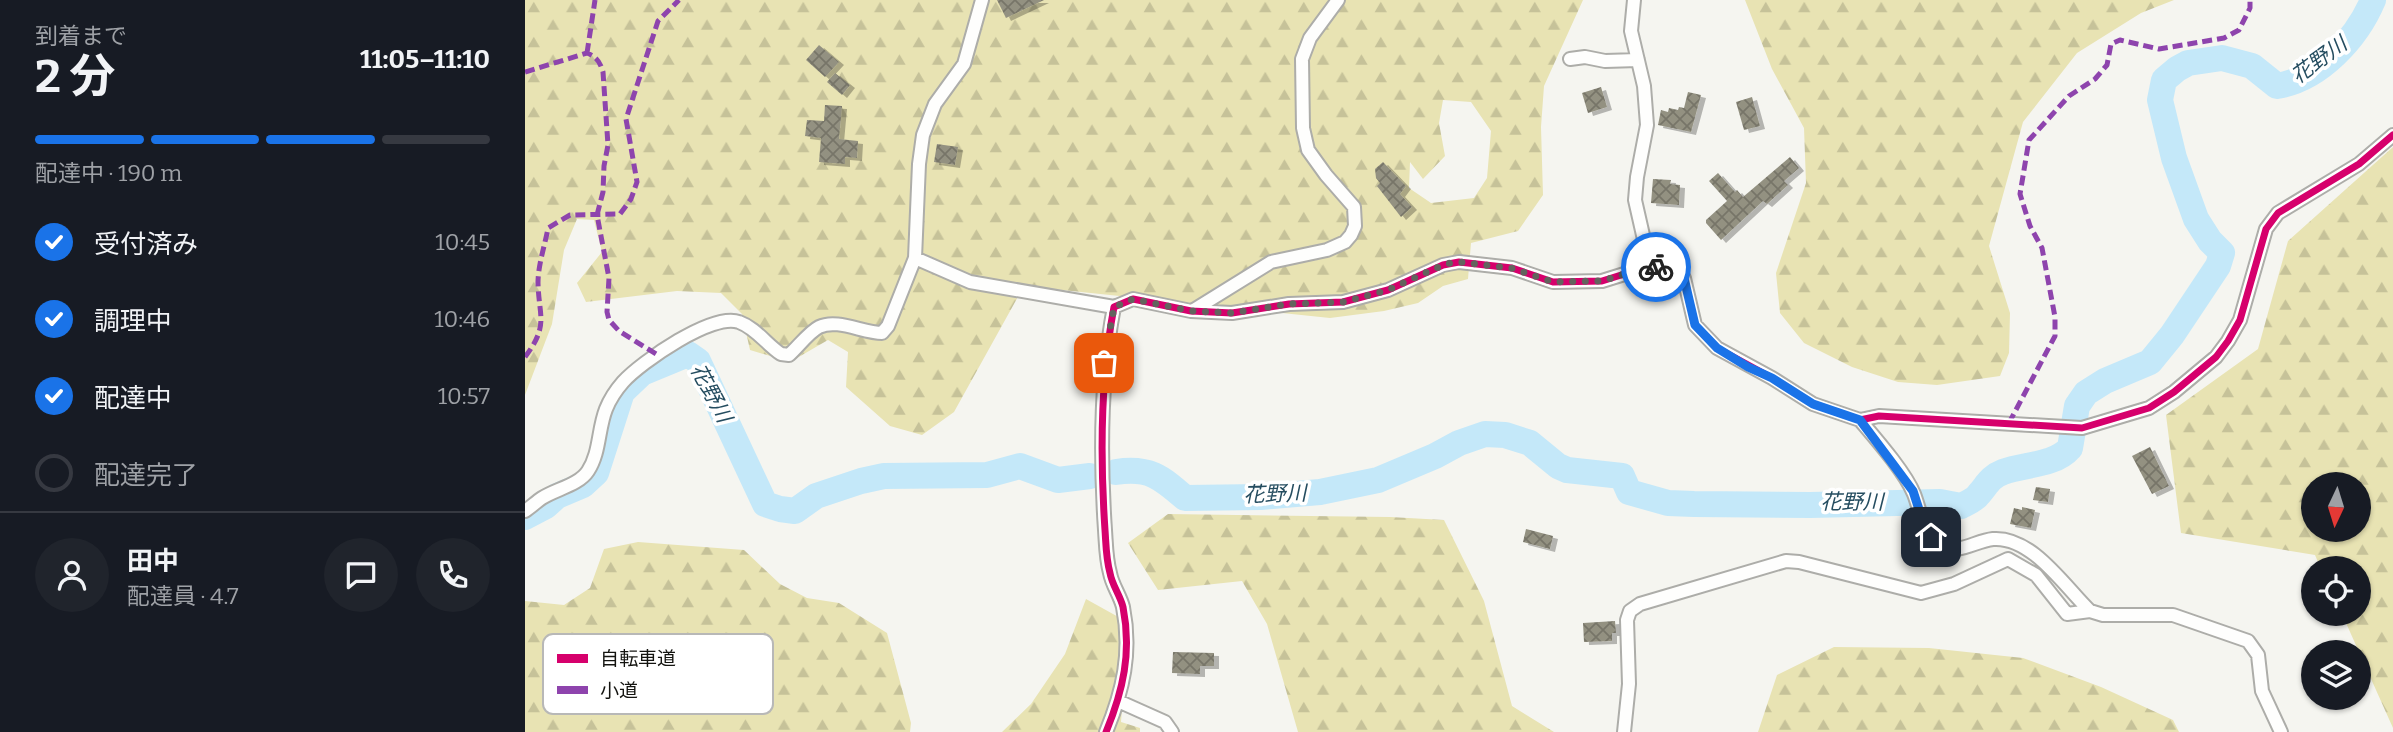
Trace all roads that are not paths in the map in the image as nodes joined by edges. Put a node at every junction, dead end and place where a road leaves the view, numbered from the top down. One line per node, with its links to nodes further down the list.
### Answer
1 (982, 0): 7 (street)
2 (1338, 0): 10 (street)
3 (1634, 0): 5 (street)
4 (1570, 59): 5 (street)
5 (1638, 60): 8 (street)
6 (2393, 135): 11 (street)
7 (915, 258): 9 (street); 12 (street)
8 (1650, 266): 10 (street); 11 (street)
9 (1114, 307): 10 (street); 14 (street)
10 (1191, 311)
11 (1860, 420): 13 (street)
12 (525, 511)
13 (2089, 611): 17 (street); 18 (street)
14 (1118, 701): 15 (street); 16 (street)
15 (1106, 732)
16 (1171, 732)
17 (1624, 732)
18 (2281, 732)

